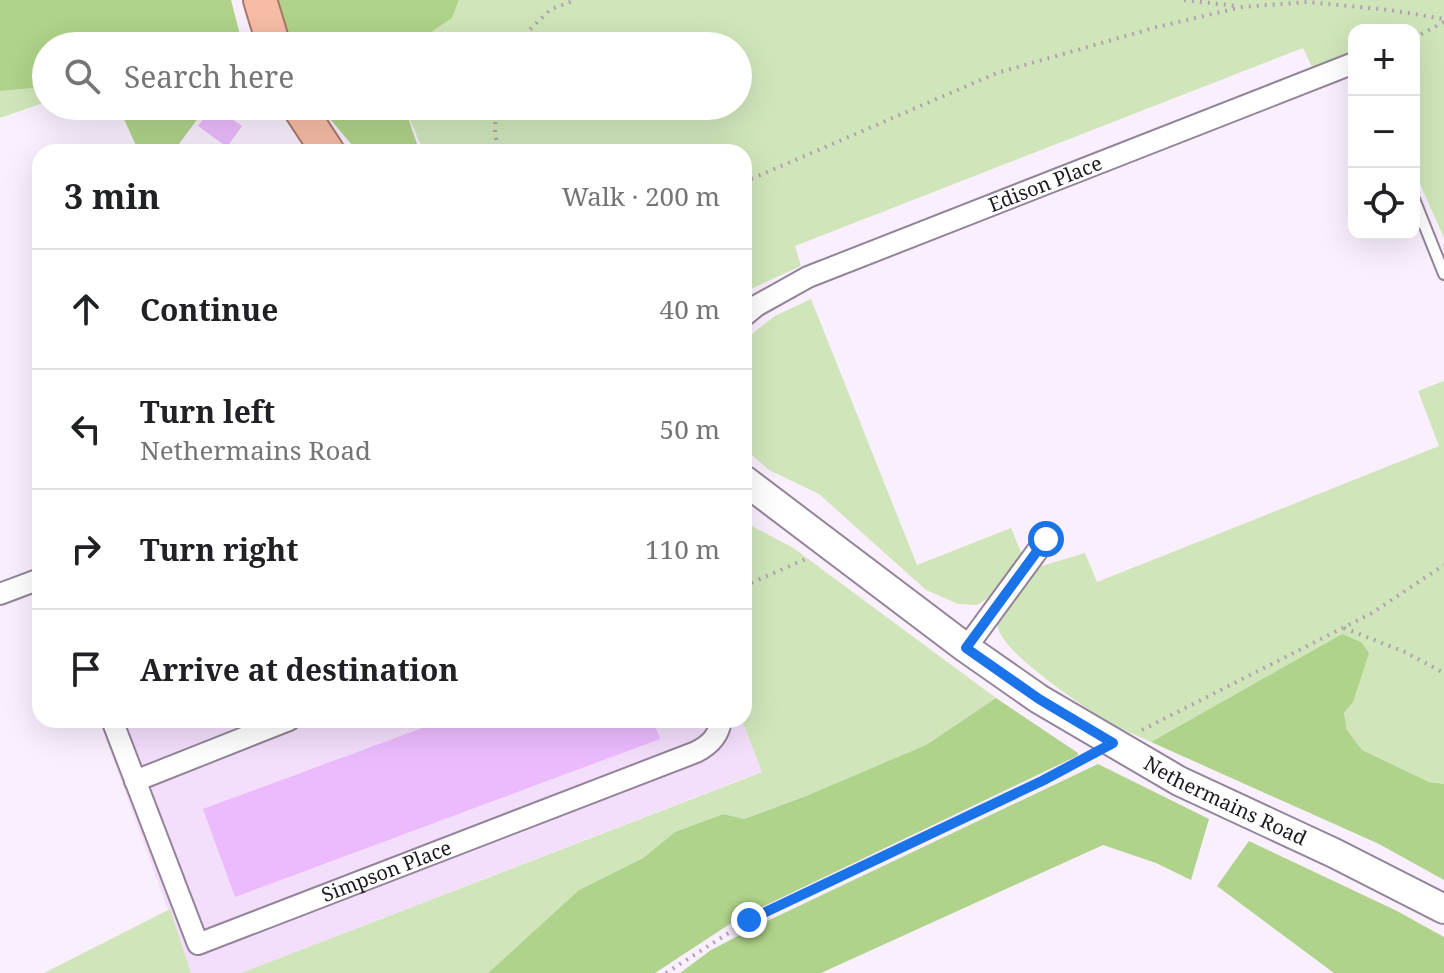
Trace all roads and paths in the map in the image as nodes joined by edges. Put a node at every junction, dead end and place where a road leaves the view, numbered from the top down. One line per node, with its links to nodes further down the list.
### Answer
1 (260, 0): 6 (highway)
2 (576, 0): 7 (path)
3 (1184, 0): 4 (path)
4 (1242, 7): 5 (path); 14 (path)
5 (1444, 21): 8 (path)
6 (270, 32)
7 (527, 32)
8 (1420, 35)
9 (1348, 65): 17 (street, Edison Place)
10 (307, 120): 12 (highway)
11 (495, 120): 13 (path)
12 (323, 144)
13 (497, 144)
14 (752, 179)
15 (1420, 214): 16 (lane)
16 (1444, 274)
17 (752, 309)
18 (752, 486): 20 (main road, Nethermains Road)
19 (1046, 539): 26 (street)
20 (834, 547): 23 (path); 26 (main road, Nethermains Road)
21 (1444, 565): 25 (path)
22 (32, 582): 24 (street)
23 (752, 583)
24 (0, 594)
25 (1343, 628): 27 (path); 31 (path)
26 (966, 648): 31 (main road, Nethermains Road)
27 (1444, 673)
28 (115, 728): 32 (street, Simpson Place)
29 (269, 728): 32 (street)
30 (719, 728): 32 (street, Simpson Place)
31 (1113, 743): 33 (main road, Nethermains Road); 34 (path)
32 (135, 781)
33 (1444, 909)
34 (666, 973)

